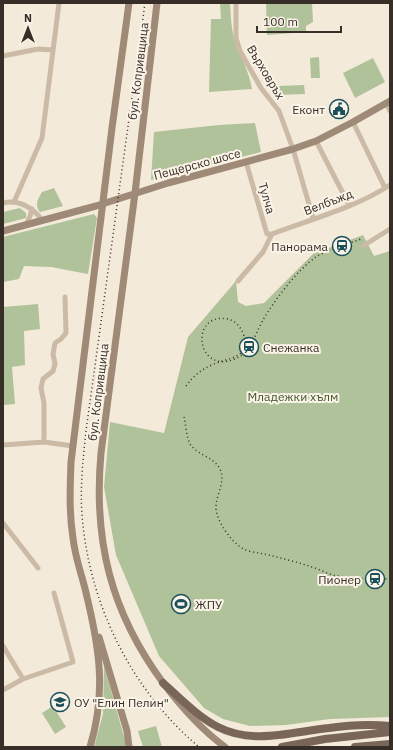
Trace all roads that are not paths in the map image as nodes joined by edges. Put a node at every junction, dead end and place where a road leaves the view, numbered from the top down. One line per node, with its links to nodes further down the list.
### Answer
1 (59, 3): 5 (street)
2 (129, 3): 17 (main road, бул. Копривщица)
3 (157, 3): 14 (main road, бул. Копривщица)
4 (236, 3): 11 (street, Върховръх)
5 (53, 50): 6 (street); 15 (street)
6 (3, 56)
7 (388, 102): 8 (street); 9 (main road, Пещерско шосе)
8 (390, 111)
9 (353, 122): 10 (main road, Пещерско шосе); 13 (street)
10 (316, 141): 11 (main road, Пещерско шосе); 18 (street)
11 (293, 149): 12 (main road, Пещерско шосе); 20 (street, Върховръх)
12 (246, 162): 14 (main road, Пещерско шосе); 25 (street, Тулча)
13 (388, 187): 18 (street, Велбъжд)
14 (135, 192): 17 (main road, Пещерско шосе); 38 (main road, бул. Копривщица)
15 (14, 202): 16 (street); 19 (street)
16 (3, 203)
17 (103, 204): 21 (main road, Пещерско шосе); 31 (main road, бул. Копривщица)
18 (349, 205): 20 (street, Велбъжд)
19 (32, 209): 21 (street); 22 (street)
20 (313, 218): 25 (street, Велбъжд)
21 (42, 220): 22 (main road, Пещерско шосе)
22 (26, 225): 24 (main road, Пещерско шосе)
23 (390, 229): 26 (street)
24 (3, 231)
25 (272, 234): 27 (street)
26 (363, 246)
27 (238, 281)
28 (65, 296): 29 (street)
29 (44, 442): 30 (street); 31 (street)
30 (3, 445)
31 (73, 446): 35 (main road, бул. Копривщица)
32 (3, 523): 33 (street)
33 (38, 568)
34 (54, 593): 37 (street)
35 (87, 597): 43 (main road, бул. Копривщица); 44 (main road)
36 (3, 646): 37 (street)
37 (23, 678): 39 (street)
38 (163, 683): 40 (main road); 45 (main road, бул. Копривщица)
39 (3, 690)
40 (390, 726)
41 (390, 732): 46 (main road)
42 (390, 744): 47 (main road)
43 (90, 747)
44 (130, 747)
45 (225, 747)
46 (282, 747)
47 (355, 747)

